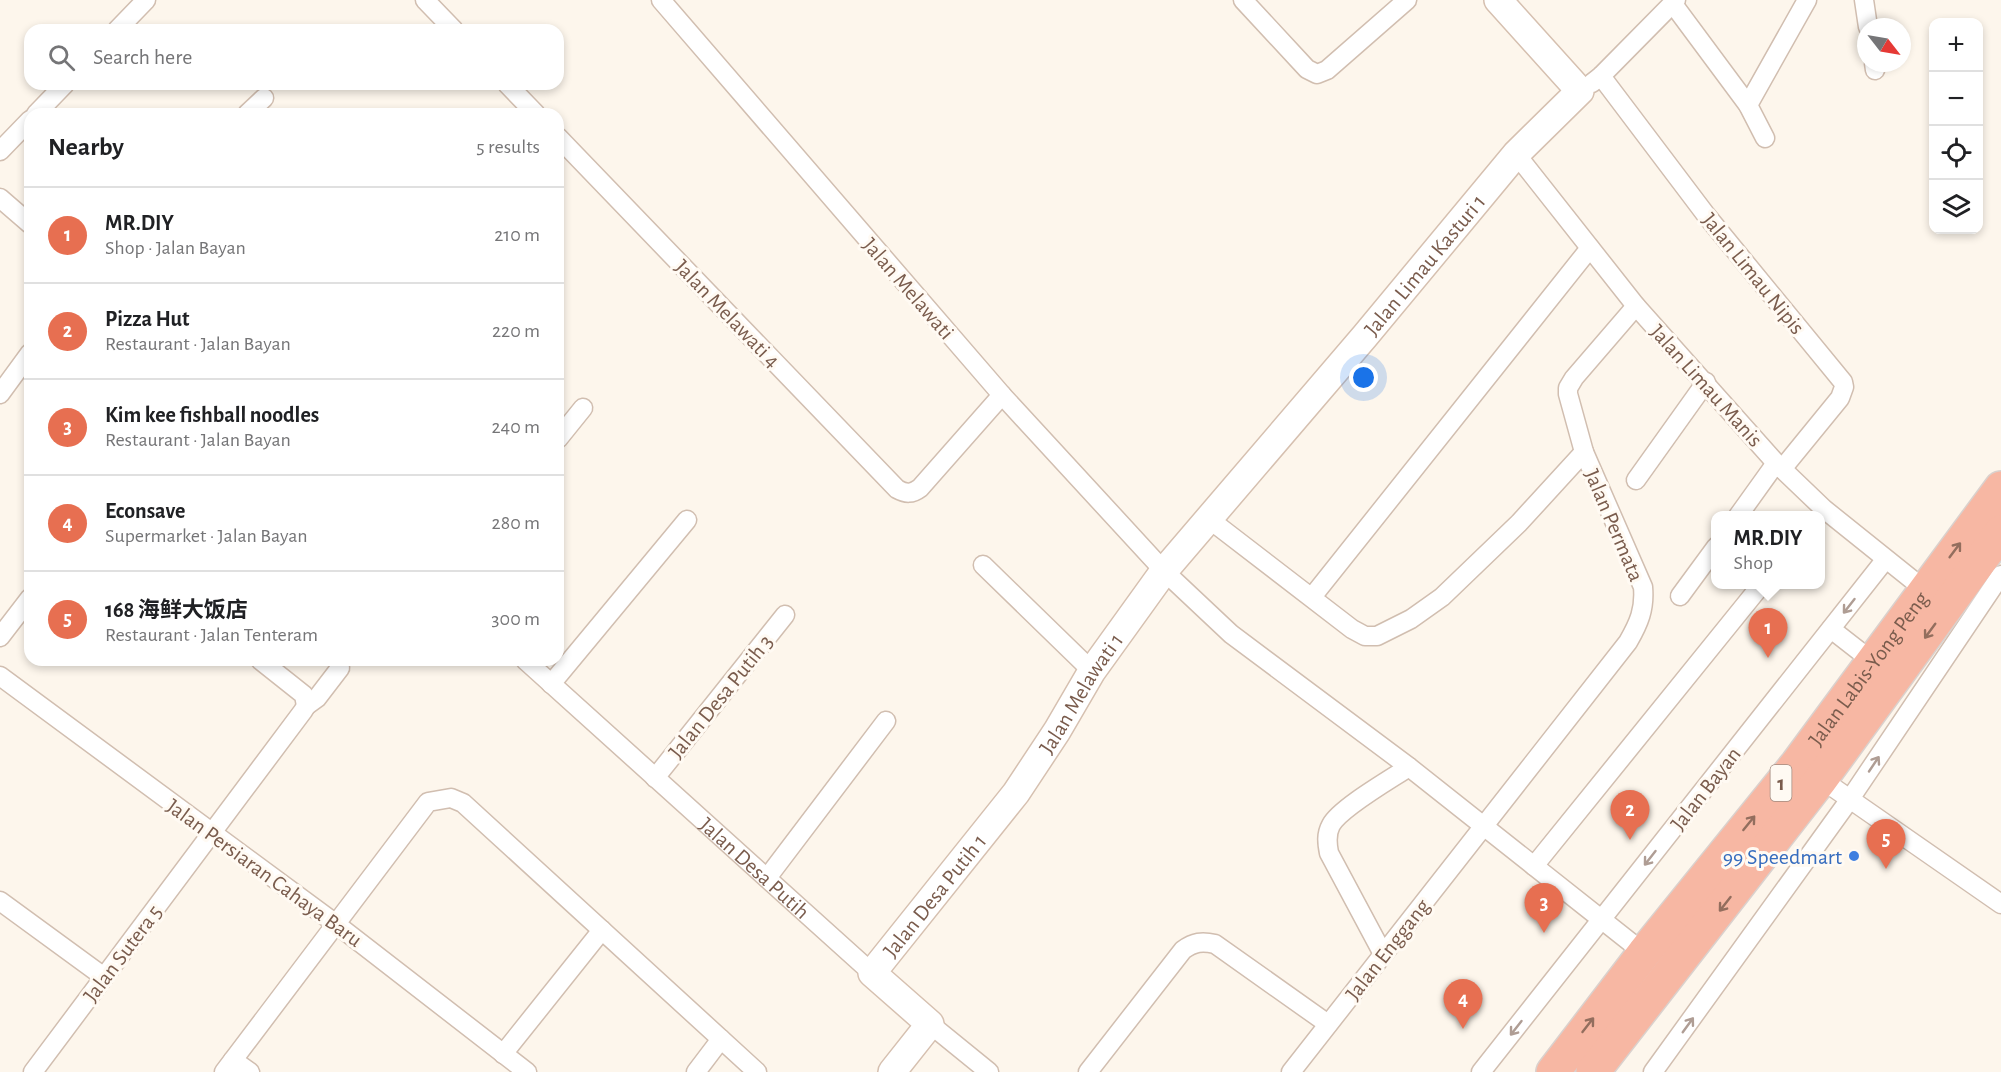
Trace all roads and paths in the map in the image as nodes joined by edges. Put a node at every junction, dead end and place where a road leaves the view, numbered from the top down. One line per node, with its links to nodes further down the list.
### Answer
1 (146, 0): 11 (street)
2 (425, 0): 12 (street)
3 (661, 0): 33 (street, Jalan Melawati)
4 (1243, 0): 5 (street)
5 (1407, 0)
6 (1498, 0): 13 (street)
7 (1807, 0): 17 (street)
8 (1864, 0): 10 (street)
9 (1674, 2): 13 (street); 17 (street)
10 (1867, 18)
11 (123, 24)
12 (448, 24)
13 (1591, 83): 25 (street, Jalan Limau Kasturi 1); 37 (street, Jalan Limau Nipis)
14 (59, 90): 18 (street)
15 (513, 90): 20 (street)
16 (264, 98): 19 (street)
17 (1748, 105): 22 (street)
18 (42, 108)
19 (254, 108)
20 (530, 108)
21 (24, 126): 24 (street)
22 (1765, 138)
23 (564, 143): 33 (street, Jalan Melawati 4)
24 (0, 151)
25 (1516, 154): 28 (street, Jalan Limau Manis); 43 (street, Jalan Limau Kasturi 1)
26 (0, 198): 27 (street)
27 (24, 219)
28 (1590, 248): 29 (street, Jalan Limau Manis); 53 (street)
29 (1627, 295): 31 (street, Jalan Limau Manis); 36 (street, Jalan Permata)
30 (24, 361): 32 (street)
31 (1706, 382): 37 (street, Jalan Limau Manis); 38 (street)
32 (0, 394)
33 (1002, 396): 49 (street, Jalan Melawati)
34 (583, 408): 35 (street)
35 (564, 432)
36 (1584, 452): 53 (street); 72 (street, Jalan Permata)
37 (1779, 466): 40 (street, Jalan Limau Nipis); 41 (street, Jalan Limau Manis)
38 (1636, 480)
39 (2001, 488): 51 (highway, Jalan Labis-Yong Peng / 1, one-way to 39)
40 (1742, 511)
41 (1820, 511)
42 (1825, 515): 47 (street, Jalan Limau Manis)
43 (1209, 519): 49 (street, Jalan Limau Kasturi 1); 53 (street)
44 (687, 520): 64 (street)
45 (1711, 554): 52 (street)
46 (1997, 557): 69 (highway, Jalan Labis-Yong Peng / 1, one-way to 69); 70 (street, one-way to 46)
47 (1885, 560): 51 (street, Jalan Limau Manis); 56 (street, Jalan Bayan, one-way to 56)
48 (983, 565): 62 (street)
49 (1164, 571): 62 (street, Jalan Melawati 1); 67 (street, Jalan Melawati)
50 (1759, 589): 74 (street)
51 (1925, 590): 58 (highway, Jalan Labis-Yong Peng / 1)
52 (1680, 596)
53 (1322, 605)
54 (24, 606): 57 (street)
55 (785, 615): 68 (street, Jalan Desa Putih 3)
56 (1831, 629): 58 (street); 78 (street, Jalan Bayan, one-way to 78)
57 (0, 637)
58 (1872, 661): 81 (highway, Jalan Labis-Yong Peng / 1, one-way to 58)
59 (268, 666): 65 (street)
60 (532, 666): 64 (street, Jalan Desa Putih)
61 (340, 668): 65 (street, Jalan Sutera 5)
62 (1092, 671): 71 (street, Jalan Melawati 1)
63 (0, 676): 73 (street, Jalan Persiaran Cahaya Baru)
64 (551, 684): 68 (street, Jalan Desa Putih)
65 (306, 706): 73 (street, Jalan Sutera 5)
66 (886, 721): 75 (street)
67 (1409, 767): 72 (street, Jalan Melawati); 82 (street)
68 (655, 777): 75 (street, Jalan Desa Putih)
69 (1821, 780): 70 (street); 101 (highway, Jalan Labis-Yong Peng / 1, one-way to 101)
70 (1851, 799): 77 (street); 102 (street, one-way to 70)
71 (996, 817): 83 (street, Jalan Desa Putih 1)
72 (1484, 826): 74 (street, Jalan Melawati); 82 (street, Jalan Enggang)
73 (212, 833): 79 (street, Jalan Persiaran Cahaya Baru); 84 (street, Jalan Sutera 5)
74 (1534, 866): 78 (street, Jalan Melawati)
75 (767, 878): 83 (street, Jalan Desa Putih)
76 (0, 902): 84 (street)
77 (2001, 904)
78 (1602, 920): 81 (street, Jalan Melawati); 99 (street, Jalan Bayan, one-way to 99)
79 (336, 924): 80 (street); 88 (street, Jalan Persiaran Cahaya Baru); 89 (street)
80 (602, 930): 87 (street); 88 (street)
81 (1644, 953): 100 (highway, Jalan Labis-Yong Peng / 1, one-way to 81)
82 (1383, 954): 86 (street, Jalan Enggang)
83 (872, 973): 85 (street, Jalan Desa Putih)
84 (104, 977): 90 (street, Jalan Sutera 5)
85 (930, 1024): 95 (street); 96 (street, Jalan Desa Putih)
86 (1328, 1024): 97 (street); 98 (street, Jalan Enggang)
87 (721, 1039): 93 (street); 94 (street)
88 (503, 1054): 92 (street, Jalan Persiaran Cahaya Baru)
89 (228, 1066): 91 (street)
90 (33, 1072)
91 (250, 1072)
92 (527, 1072)
93 (696, 1072)
94 (756, 1072)
95 (892, 1072)
96 (989, 1072)
97 (1088, 1072)
98 (1291, 1072)
99 (1481, 1072)
100 (1553, 1072)
101 (1593, 1072)
102 (1653, 1072)

